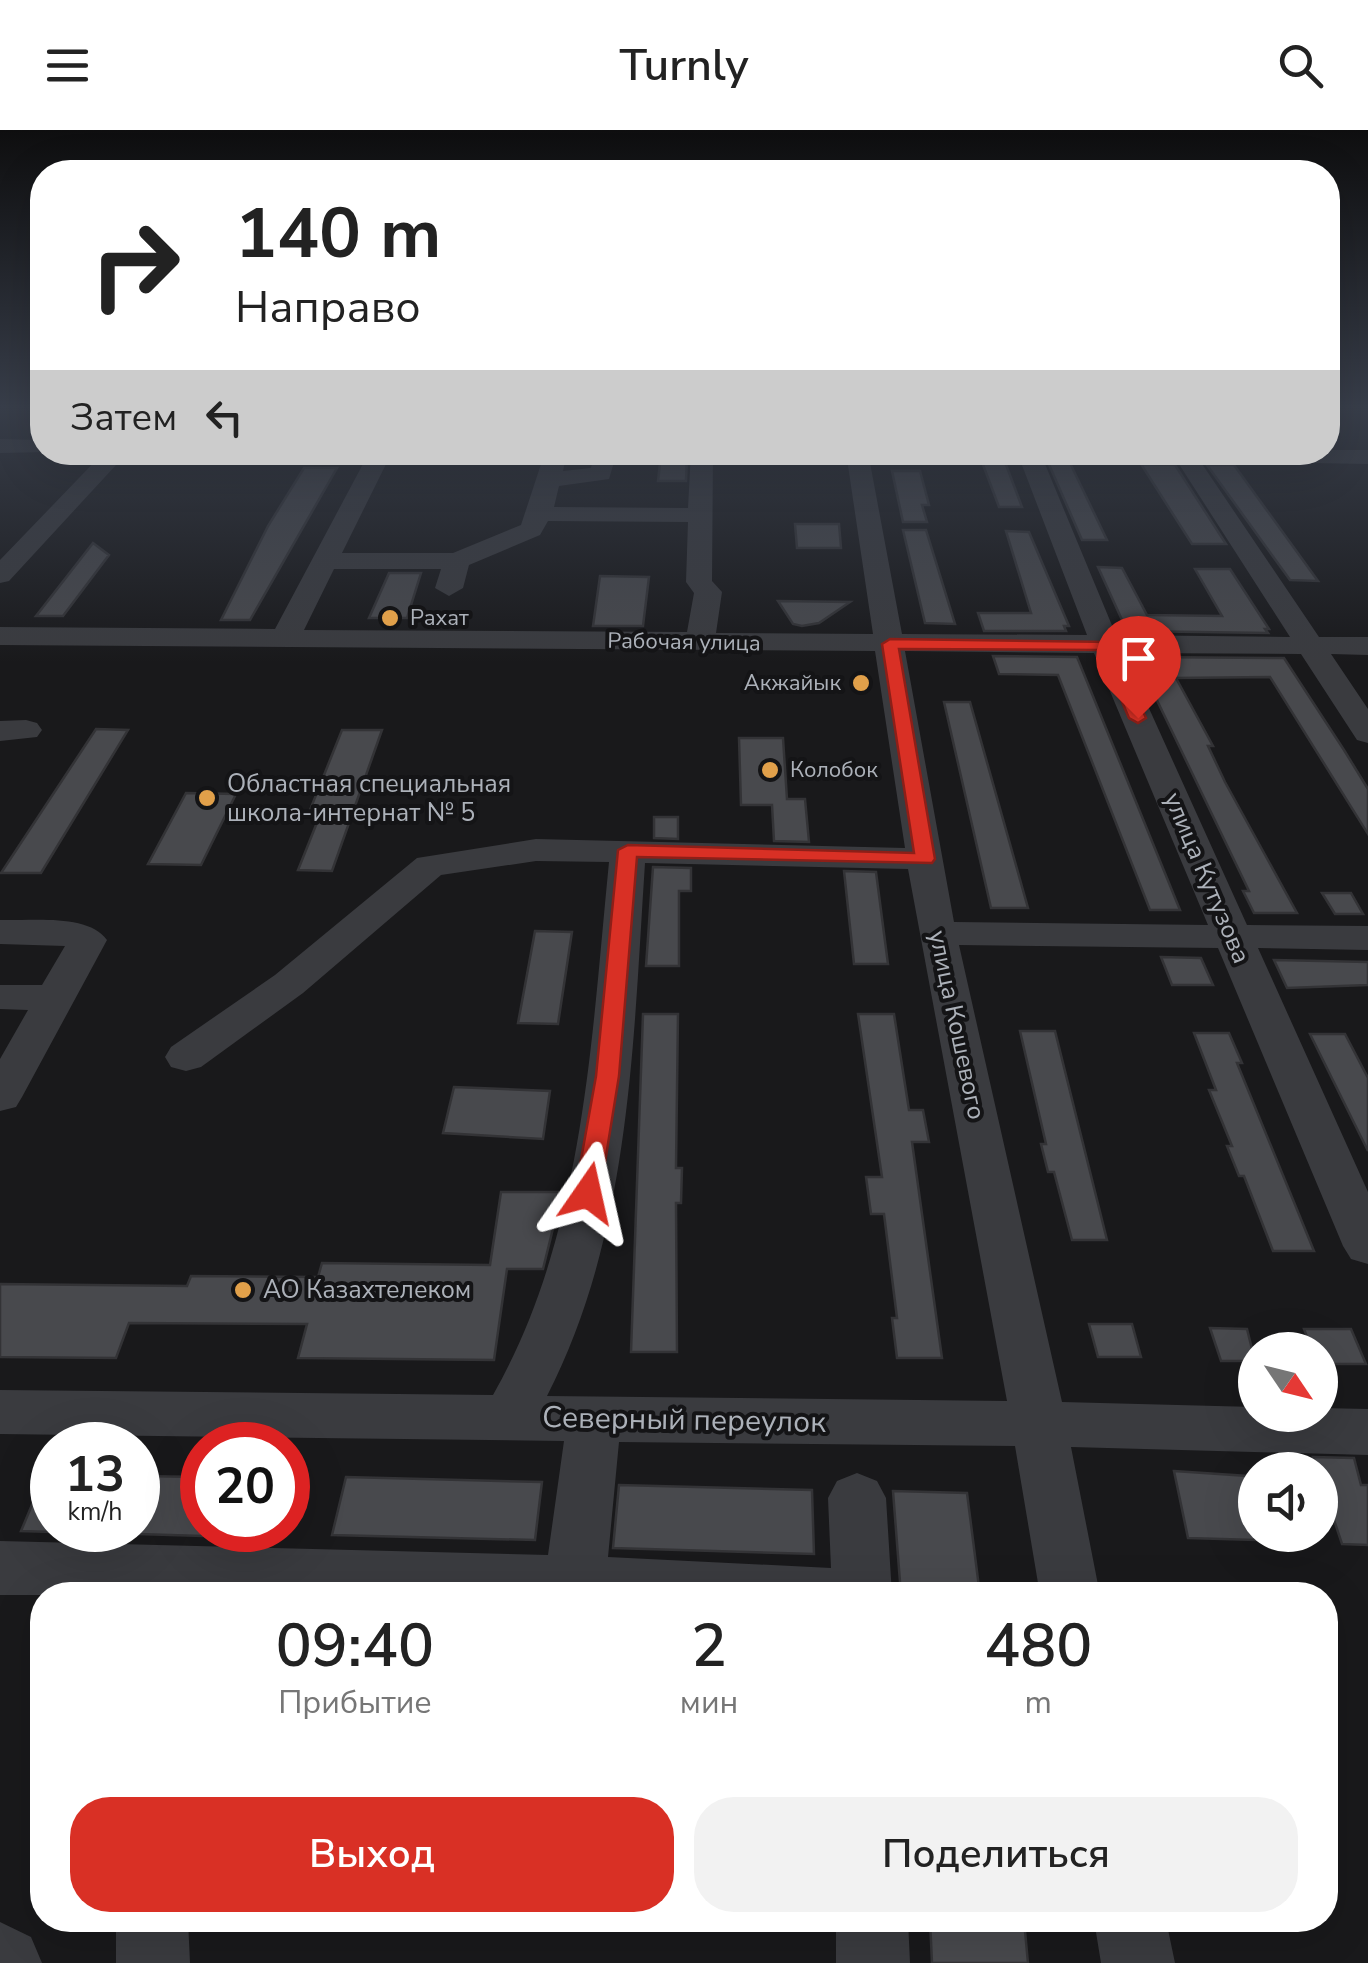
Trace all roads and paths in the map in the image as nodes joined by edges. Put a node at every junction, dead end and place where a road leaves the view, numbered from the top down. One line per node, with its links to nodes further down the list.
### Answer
1 (78, 493): 12 (street)
2 (361, 493): 10 (street)
3 (545, 493): 8 (street)
4 (702, 493): 9 (street)
5 (863, 493): 17 (street, улица Кошевого)
6 (1044, 493): 18 (street, улица Кутузова)
7 (1209, 493): 19 (street)
8 (540, 514): 9 (street); 11 (street)
9 (702, 514): 16 (street)
10 (326, 561): 11 (street); 15 (street)
11 (457, 561): 13 (street)
12 (0, 575)
13 (449, 588)
14 (0, 636): 15 (street, Рабочая улица)
15 (286, 638): 16 (street, Рабочая улица)
16 (700, 642): 17 (street, Рабочая улица)
17 (890, 644): 18 (street, Рабочая улица); 23 (street, улица Кошевого)
18 (1106, 646): 19 (street, Рабочая улица); 26 (street, улица Кутузова)
19 (1311, 646): 20 (street, Рабочая улица); 21 (street)
20 (1368, 646)
21 (1368, 733)
22 (628, 850): 23 (street); 30 (street); 34 (street)
23 (925, 859): 25 (street, улица Кошевого)
24 (0, 932): 29 (street)
25 (937, 933): 26 (street); 36 (street, улица Кошевого)
26 (1232, 936): 27 (street); 32 (street, улица Кутузова)
27 (1368, 938)
28 (0, 997): 29 (street)
29 (56, 998): 31 (street)
30 (186, 1057)
31 (5, 1078)
32 (1368, 1246)
33 (0, 1412): 34 (street, Северный переулок)
34 (510, 1418): 35 (street, Северный переулок)
35 (594, 1419): 36 (street, Северный переулок); 41 (street)
36 (1039, 1424): 37 (street, Северный переулок); 43 (street, улица Кошевого)
37 (1368, 1432)
38 (857, 1498): 42 (street)
39 (0, 1568): 40 (street)
40 (413, 1582)
41 (562, 1582)
42 (861, 1582)
43 (1068, 1582)
44 (152, 1932): 47 (street)
45 (872, 1932): 48 (street)
46 (1132, 1932): 49 (street)
47 (153, 1963)
48 (873, 1963)
49 (1138, 1963)

